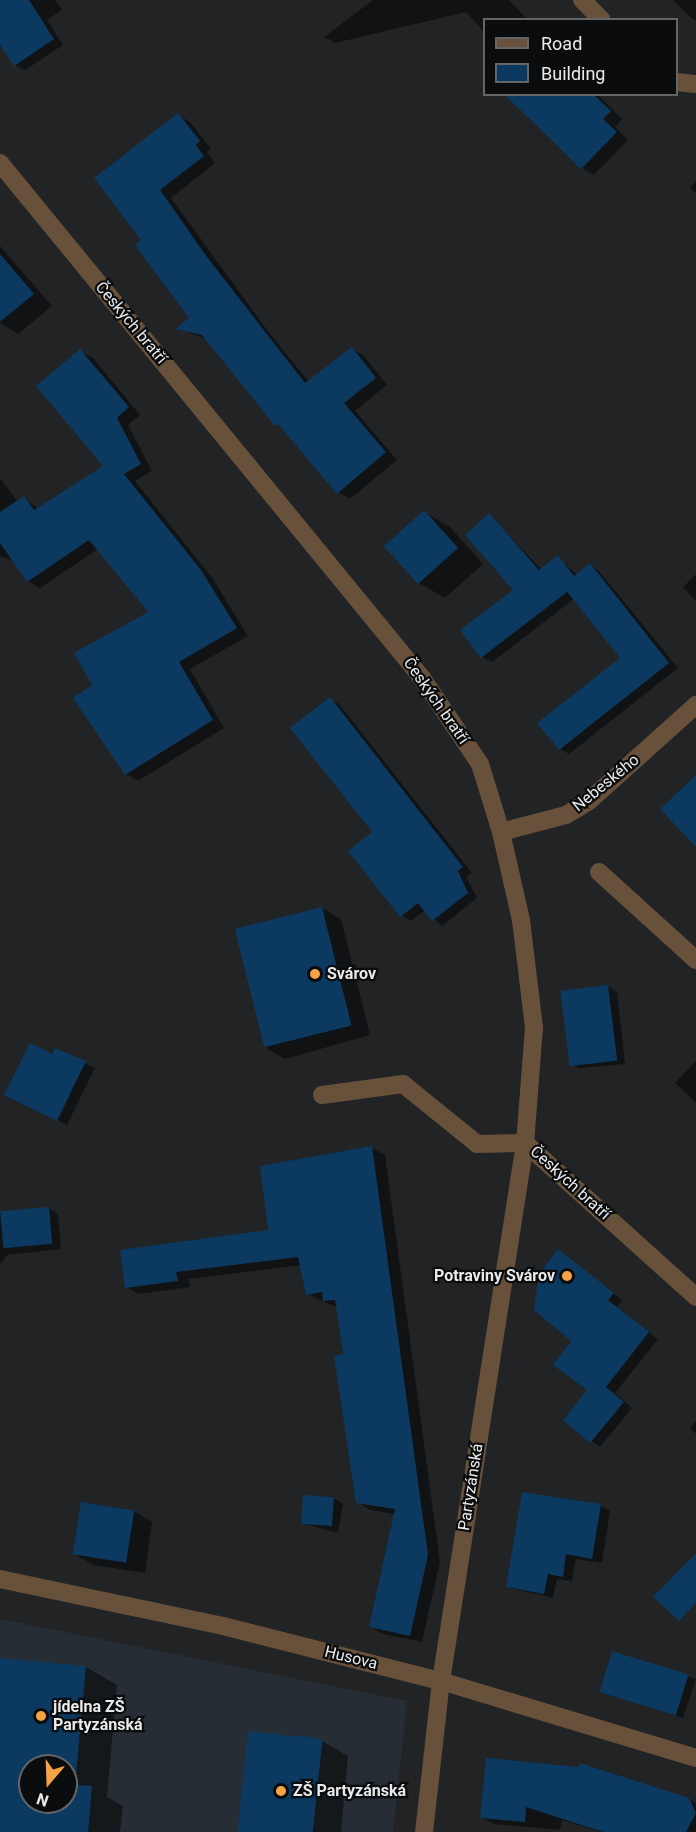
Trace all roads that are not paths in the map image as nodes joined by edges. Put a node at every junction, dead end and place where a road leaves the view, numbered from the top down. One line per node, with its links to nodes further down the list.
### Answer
1 (582, 0): 2 (street)
2 (600, 18)
3 (678, 82): 4 (street)
4 (696, 84)
5 (0, 163): 7 (street, Českých bratří)
6 (696, 705): 7 (street, Nebeského)
7 (501, 832): 11 (street, Českých bratří)
8 (599, 872): 9 (street)
9 (696, 960)
10 (322, 1095): 11 (street)
11 (525, 1143): 12 (street, Českých bratří); 14 (street, Partyzánská)
12 (696, 1297)
13 (0, 1579): 14 (street, Husova)
14 (441, 1681): 15 (street, Husova); 16 (street, Partyzánská)
15 (696, 1758)
16 (424, 1832)

